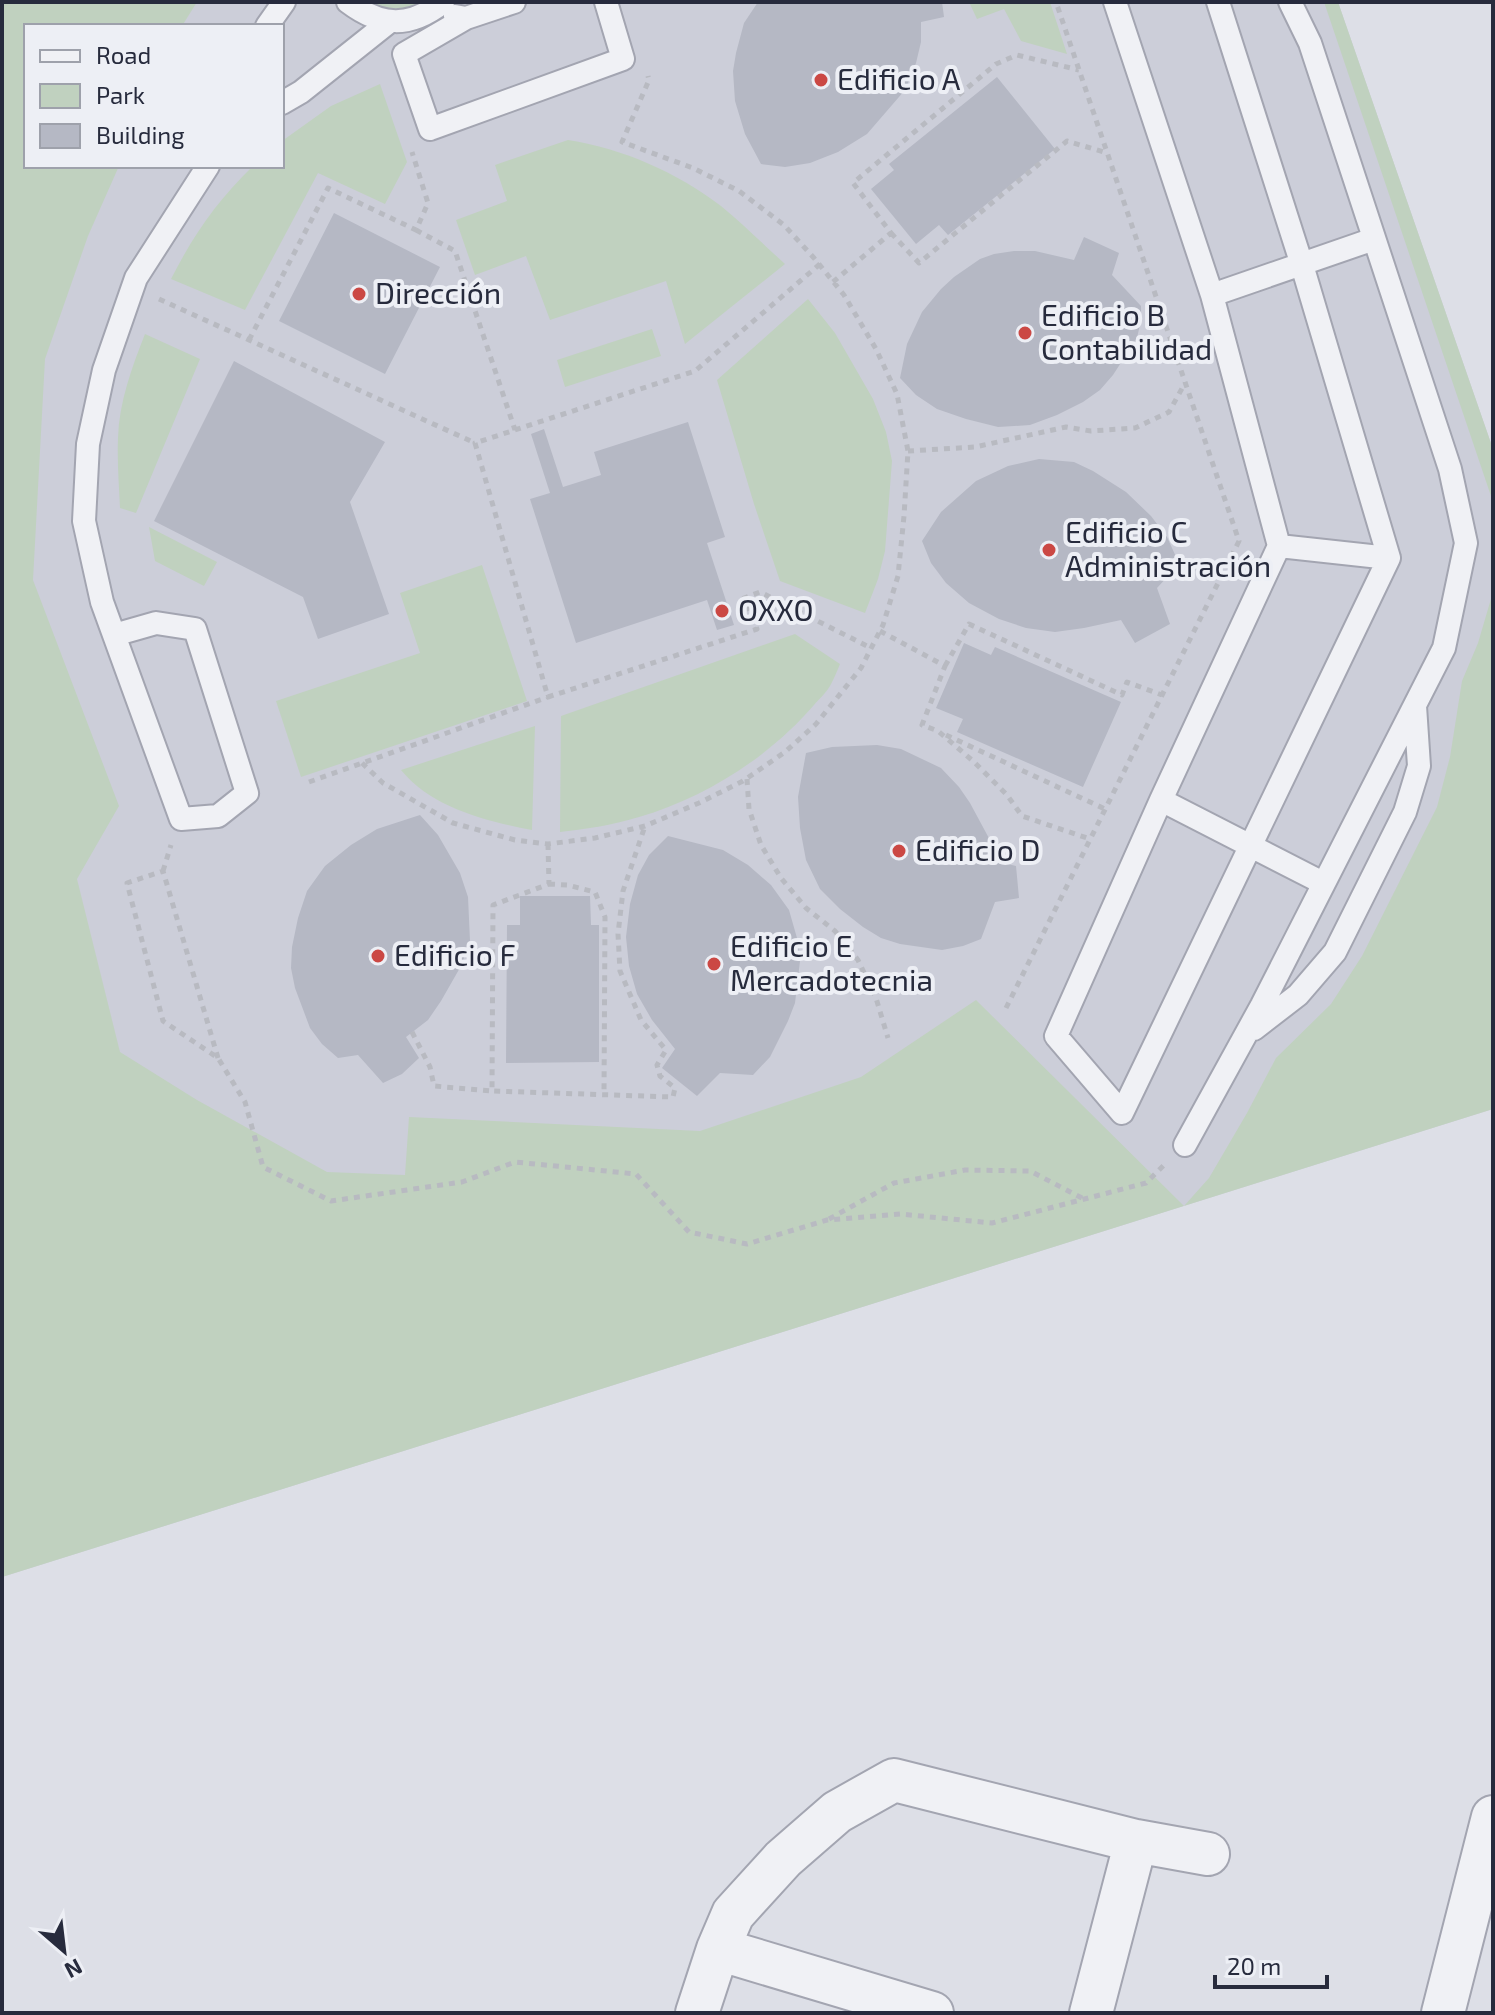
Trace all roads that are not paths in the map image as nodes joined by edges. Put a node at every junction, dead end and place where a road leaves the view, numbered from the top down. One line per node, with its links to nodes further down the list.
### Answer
1 (284, 2): 11 (lane)
2 (348, 2): 10 (lane)
3 (514, 2): 9 (lane)
4 (606, 2): 9 (lane)
5 (1115, 2): 16 (lane)
6 (1218, 2): 15 (lane)
7 (1290, 2): 14 (lane)
8 (436, 7): 9 (lane); 10 (lane)
9 (466, 18)
10 (389, 22): 12 (lane)
11 (268, 24)
12 (284, 102)
13 (207, 168): 19 (lane)
14 (1374, 239): 15 (lane); 20 (lane)
15 (1302, 265): 16 (lane); 18 (lane)
16 (1212, 295): 17 (lane)
17 (1279, 546): 18 (lane); 21 (lane)
18 (1389, 558): 22 (lane)
19 (114, 635): 19 (lane)
20 (1414, 705): 23 (lane); 24 (lane)
21 (1161, 800): 22 (lane); 22 (lane)
22 (1252, 845): 23 (lane)
23 (1323, 883): 24 (lane)
24 (1246, 1035): 25 (lane)
25 (1185, 1145)
26 (1493, 1817): 33 (street)
27 (1136, 1841): 28 (street); 29 (street); 32 (street)
28 (1208, 1854)
29 (718, 1949): 30 (street); 31 (street)
30 (697, 2013)
31 (932, 2013)
32 (1091, 2013)
33 (1443, 2013)

